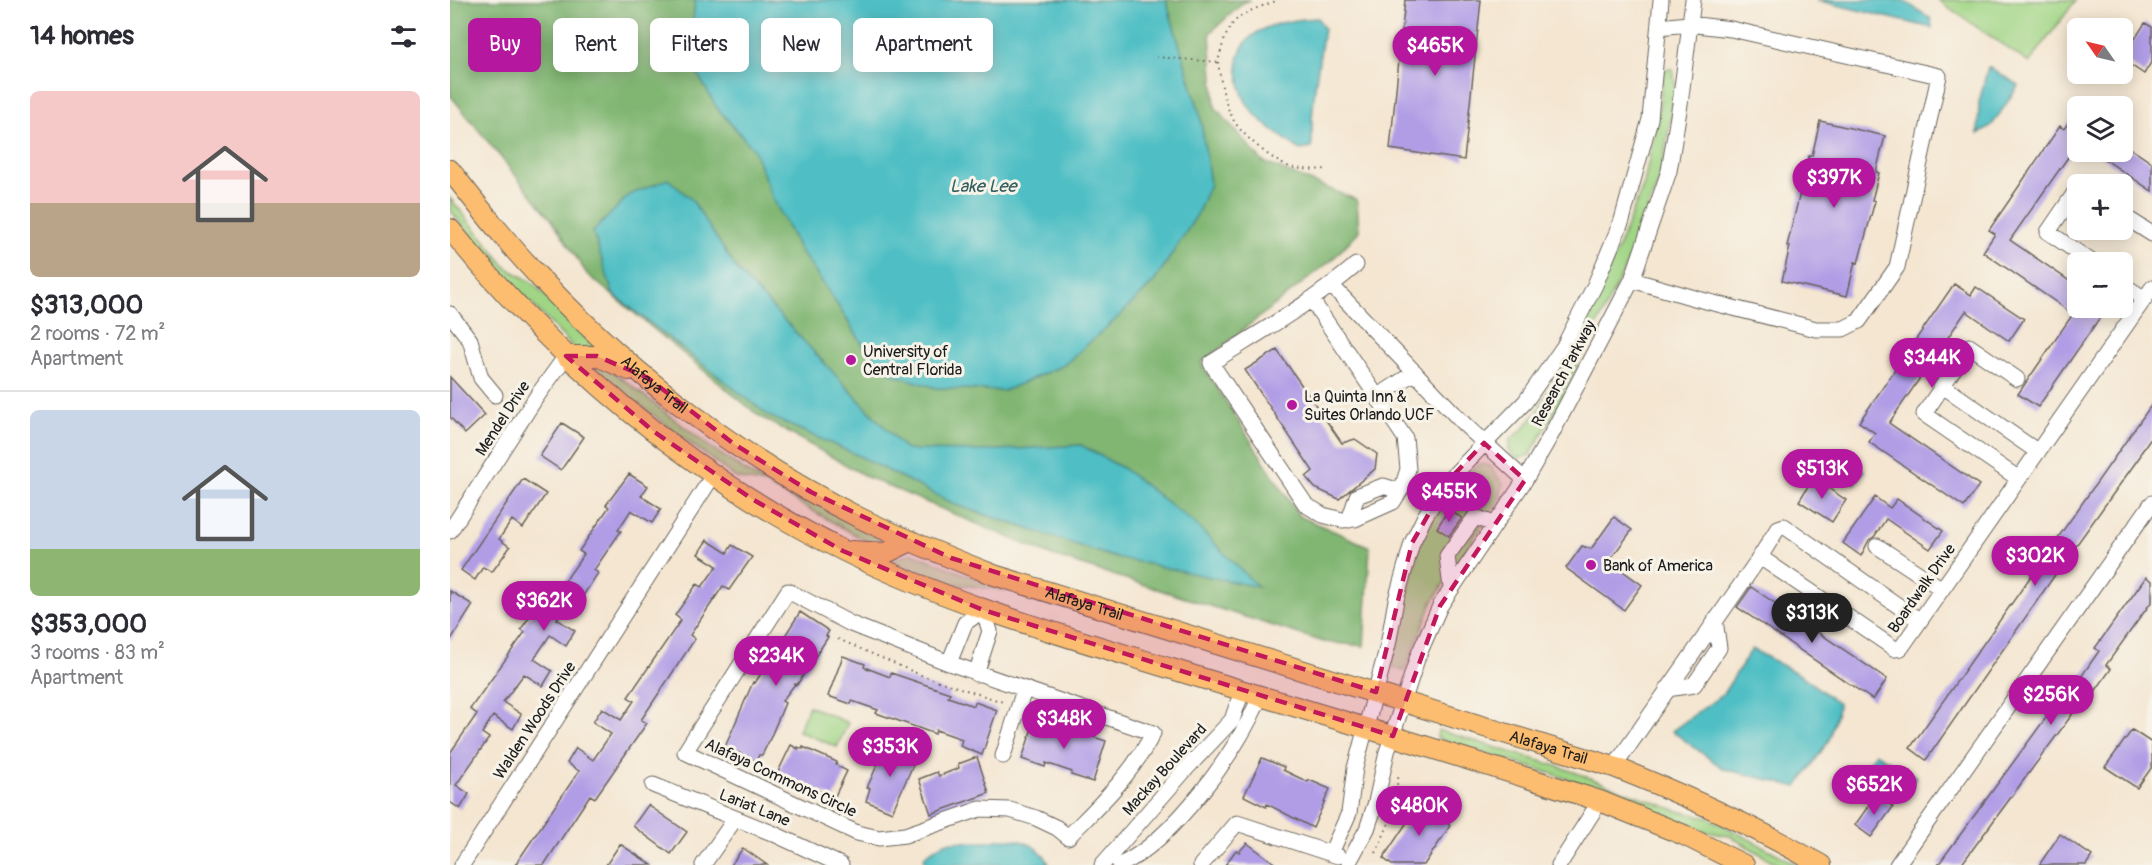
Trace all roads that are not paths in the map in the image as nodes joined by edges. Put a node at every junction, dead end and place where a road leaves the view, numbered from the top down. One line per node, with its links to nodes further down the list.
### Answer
1 (1661, 0): 4 (street, Research Parkway)
2 (1693, 0): 3 (street, Research Parkway)
3 (1688, 24): 4 (street); 12 (street, Research Parkway); 12 (street)
4 (1659, 27): 25 (street, Research Parkway)
5 (450, 170): 20 (main road, Alafaya Trail)
6 (2067, 204): 10 (street)
7 (2133, 221): 8 (street)
8 (2152, 234)
9 (453, 240): 18 (main road)
10 (2077, 252)
11 (1356, 265): 13 (street)
12 (1632, 280): 29 (street, Research Parkway)
13 (1332, 286): 16 (street); 19 (street)
14 (2133, 288): 15 (street)
15 (2148, 294): 26 (street, Boardwalk Drive)
16 (1311, 299): 24 (street); 24 (street)
17 (450, 314): 23 (street)
18 (566, 356): 20 (main road); 27 (main road); 32 (street, Mendel Drive)
19 (1415, 372): 24 (street); 25 (street)
20 (648, 378): 33 (main road, Alafaya Trail)
21 (2017, 379): 22 (street)
22 (1943, 386): 26 (street); 28 (street)
23 (495, 395)
24 (1377, 397)
25 (1484, 443): 29 (street); 48 (street, Research Parkway)
26 (2038, 452): 28 (street, Boardwalk Drive)
27 (714, 474): 35 (main road); 60 (street, Walden Woods Drive)
28 (2019, 479): 38 (street, Boardwalk Drive)
29 (1525, 480): 31 (street, Research Parkway)
30 (2152, 503): 69 (street)
31 (1494, 524): 37 (street, Research Parkway); 37 (street)
32 (450, 531)
33 (911, 541): 35 (main road); 48 (main road, Alafaya Trail)
34 (1877, 546): 38 (street)
35 (843, 551): 39 (main road)
36 (1760, 556): 40 (street); 41 (street, Boardwalk Drive); 41 (street)
37 (1451, 588): 50 (street, Research Parkway)
38 (1942, 590): 41 (street, Boardwalk Drive)
39 (983, 610): 43 (street); 45 (street); 49 (main road)
40 (1715, 620): 42 (street); 44 (street)
41 (1920, 621)
42 (1692, 653): 44 (street); 46 (street)
43 (949, 663): 45 (street, Alafaya Commons Circle); 47 (street, Alafaya Commons Circle)
44 (1708, 664): 46 (street)
45 (976, 674): 47 (street, Alafaya Commons Circle)
46 (1667, 688): 54 (street)
47 (1024, 690): 53 (street)
48 (1376, 692): 50 (main road, Alafaya Trail); 51 (street, Research Parkway)
49 (1251, 693): 51 (main road); 63 (street, Mackay Boulevard); 64 (street)
50 (1404, 701): 52 (street, Research Parkway); 54 (main road, Alafaya Trail)
51 (1366, 728): 52 (main road); 58 (street, Research Parkway)
52 (1393, 736): 56 (main road); 59 (street, Research Parkway)
53 (1003, 756)
54 (1614, 767): 68 (main road, Alafaya Trail)
55 (653, 784): 57 (street, Lariat Lane)
56 (1600, 801): 66 (street); 67 (main road)
57 (735, 819): 61 (street); 62 (street, Lariat Lane)
58 (1331, 853): 59 (street); 65 (street)
59 (1352, 864)
60 (462, 865)
61 (703, 865)
62 (841, 865)
63 (1102, 865)
64 (1120, 865)
65 (1201, 865)
66 (1559, 865)
67 (1744, 865)
68 (1821, 865)
69 (1897, 865)

